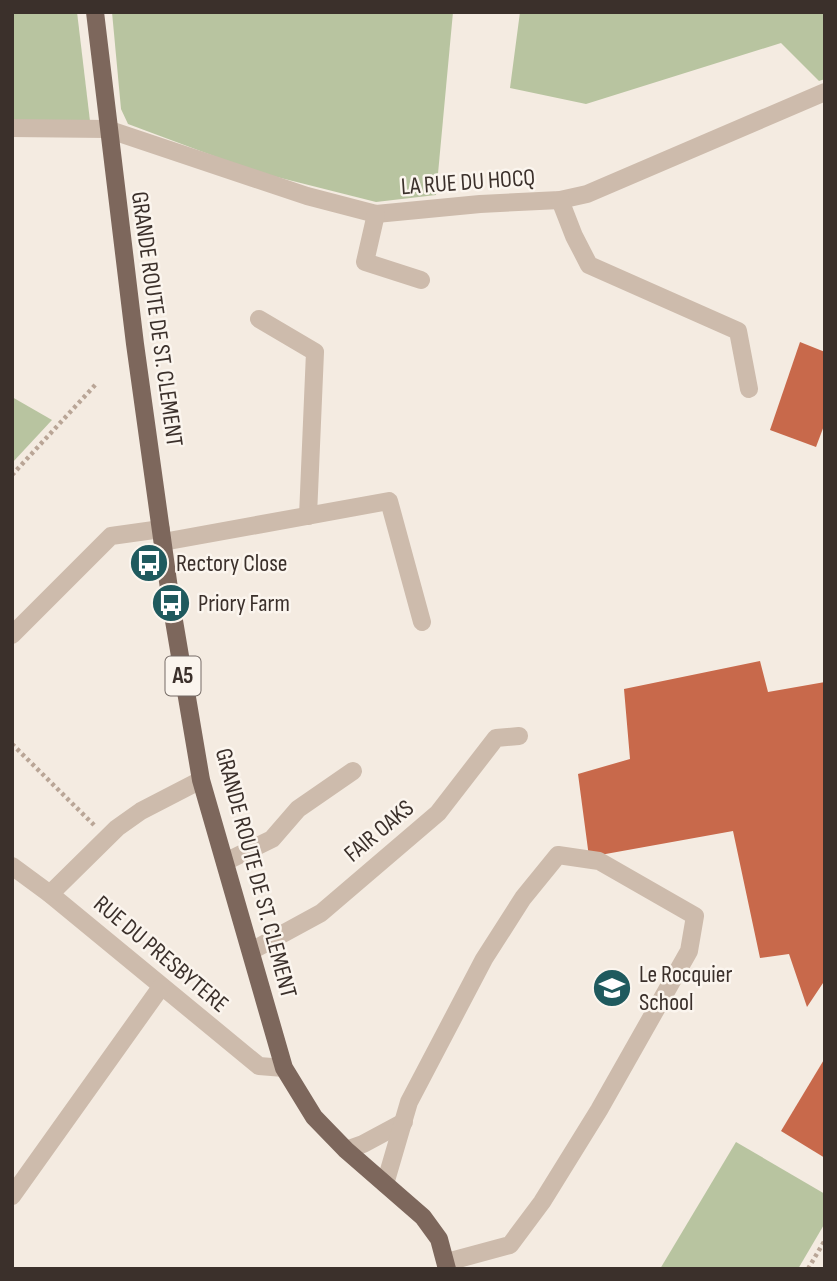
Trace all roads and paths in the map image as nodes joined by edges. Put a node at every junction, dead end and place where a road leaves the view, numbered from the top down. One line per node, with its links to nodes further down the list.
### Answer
1 (95, 12): 4 (main road, GRANDE ROUTE DE ST. CLEMENT / A5)
2 (825, 92): 5 (street, LA RUE DU HOCQ)
3 (12, 128): 4 (street, LA RUE DU HOCQ)
4 (107, 129): 6 (street, LA RUE DU HOCQ); 13 (main road, GRANDE ROUTE DE ST. CLEMENT / A5)
5 (560, 200): 6 (street, LA RUE DU HOCQ); 10 (street)
6 (376, 214): 7 (street)
7 (421, 280)
8 (259, 319): 12 (street)
9 (97, 383): 11 (path)
10 (749, 389)
11 (12, 475)
12 (308, 516): 13 (street); 14 (street)
13 (162, 535): 15 (street); 19 (main road, GRANDE ROUTE DE ST. CLEMENT / A5)
14 (422, 622)
15 (12, 635)
16 (519, 736): 24 (street, FAIR OAKS)
17 (12, 744): 20 (path)
18 (354, 771): 21 (street)
19 (201, 780): 20 (street); 21 (main road, GRANDE ROUTE DE ST. CLEMENT / A5)
20 (107, 838): 23 (street)
21 (225, 862): 24 (main road, GRANDE ROUTE DE ST. CLEMENT / A5)
22 (13, 869): 23 (street, RUE DU PRESBYTERE)
23 (50, 894): 25 (street, RUE DU PRESBYTERE)
24 (251, 951): 26 (main road, GRANDE ROUTE DE ST. CLEMENT / A5)
25 (161, 987): 26 (street, RUE DU PRESBYTERE); 30 (street)
26 (284, 1068): 28 (main road, GRANDE ROUTE DE ST. CLEMENT / A5)
27 (404, 1122): 28 (street); 29 (street); 32 (street)
28 (346, 1150): 29 (main road, GRANDE ROUTE DE ST. CLEMENT / A5)
29 (385, 1184): 32 (main road, GRANDE ROUTE DE ST. CLEMENT / A5)
30 (12, 1196)
31 (825, 1240): 33 (path)
32 (447, 1265)
33 (808, 1269)

